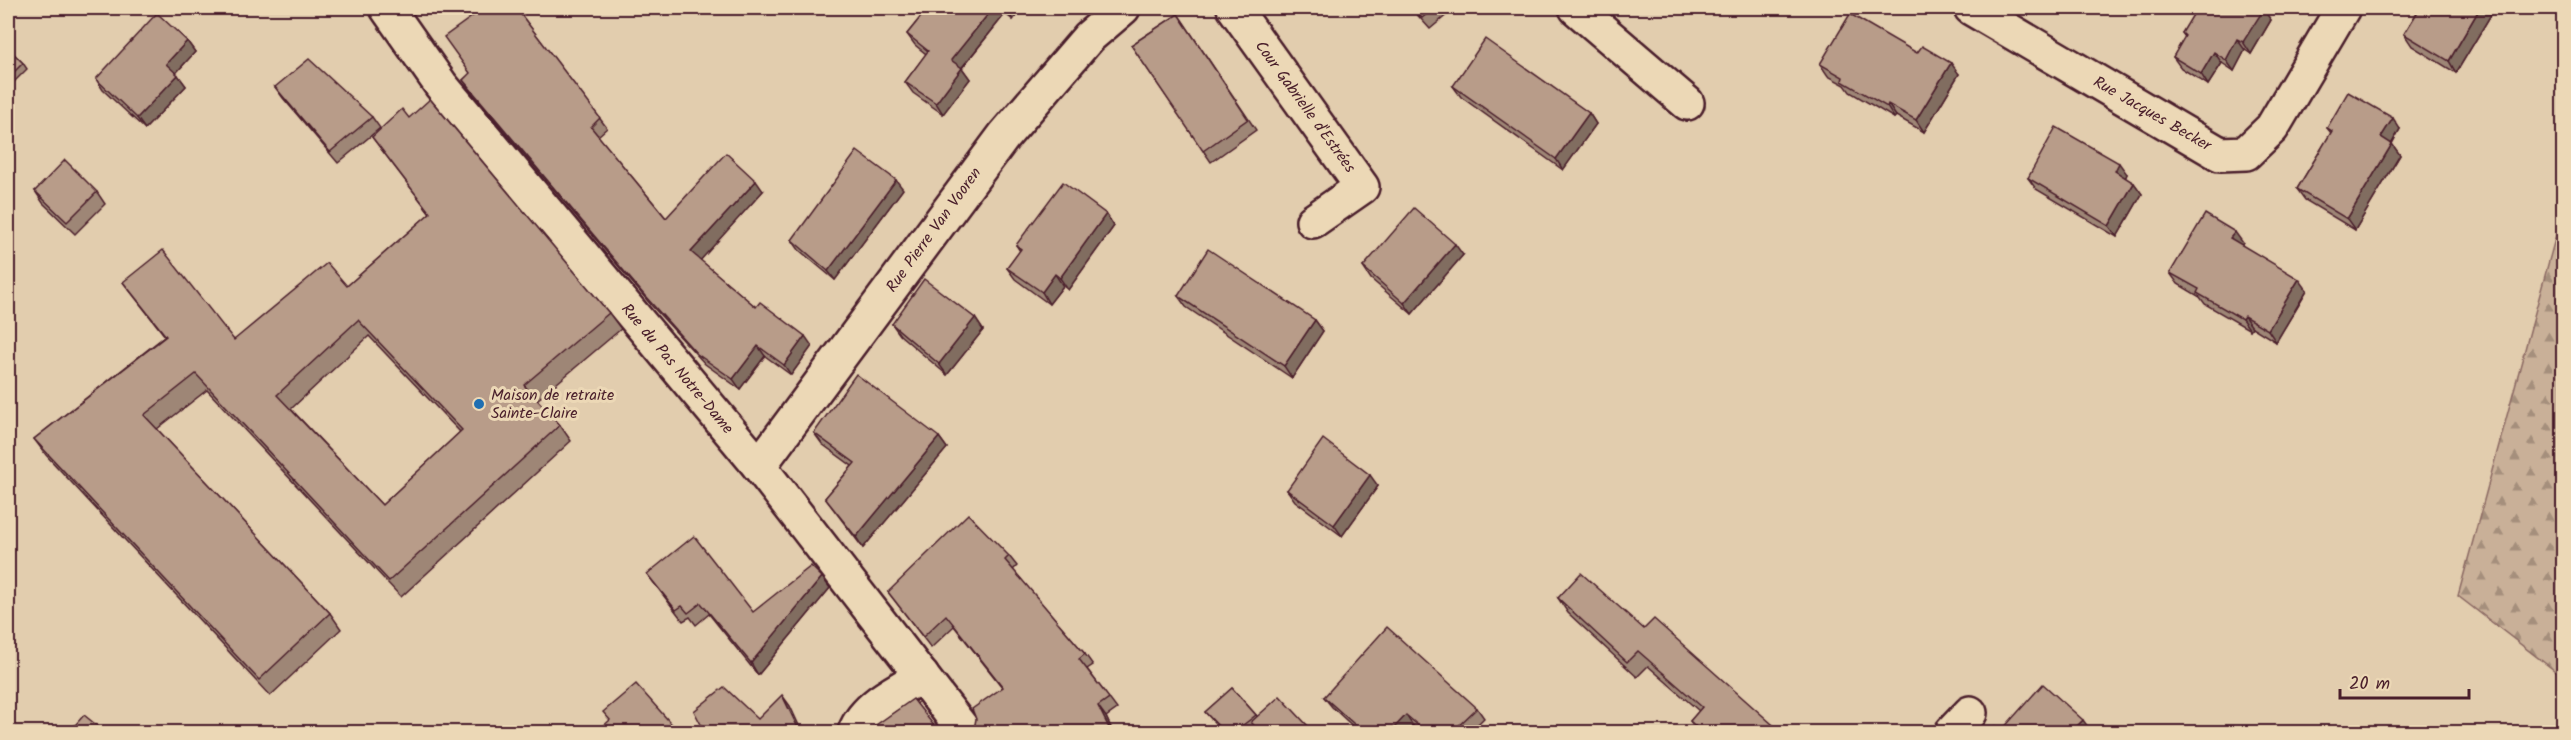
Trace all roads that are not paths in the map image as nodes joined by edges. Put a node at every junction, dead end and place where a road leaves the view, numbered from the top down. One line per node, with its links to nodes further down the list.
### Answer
1 (1124, 8): 9 (street, Rue Pierre Van Vooren)
2 (1234, 8): 8 (street, Cour Gabrielle d'Estrées)
3 (1576, 8): 7 (street)
4 (1971, 8): 5 (street, Rue Jacques Becker)
5 (2343, 8)
6 (396, 11): 9 (street, Rue du Pas Notre-Dame)
7 (1687, 103)
8 (1313, 221)
9 (759, 466): 10 (street, Rue du Pas Notre-Dame)
10 (922, 676): 11 (street); 12 (street, Rue du Pas Notre-Dame)
11 (855, 732)
12 (965, 732)

